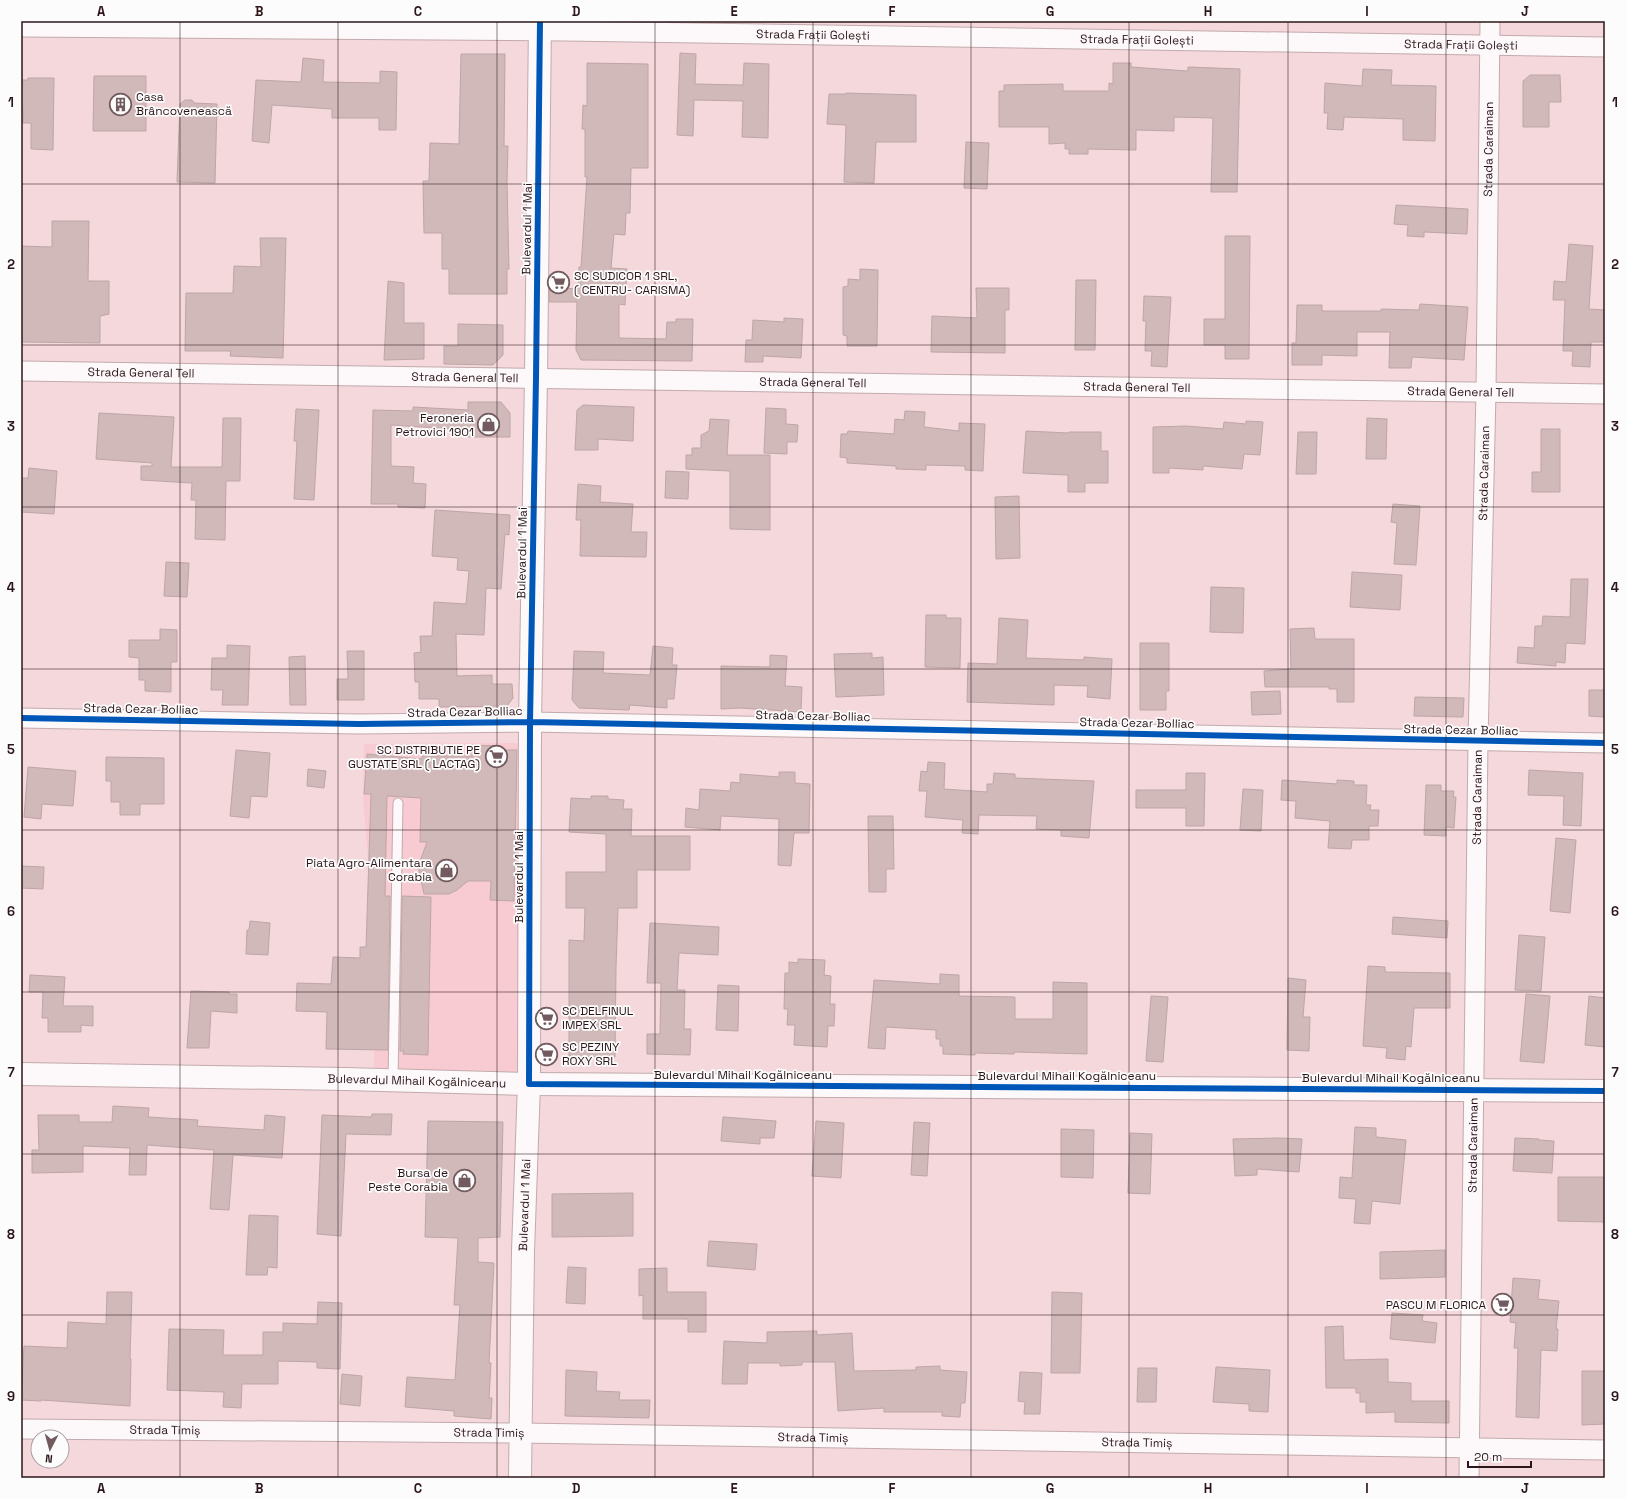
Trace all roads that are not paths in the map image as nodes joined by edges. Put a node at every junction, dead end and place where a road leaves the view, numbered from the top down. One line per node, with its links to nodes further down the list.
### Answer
1 (1490, 21): 5 (street, Strada Caraiman)
2 (540, 26): 3 (street, Strada Frații Golești); 4 (street, Strada Frații Golești); 8 (street, Bulevardul 1 Mai)
3 (21, 27)
4 (702, 28): 5 (street, Strada Frații Golești)
5 (1490, 46): 6 (street, Strada Frații Golești); 9 (street, Strada Caraiman)
6 (1605, 47)
7 (21, 371): 8 (street, Strada General Tell)
8 (536, 378): 9 (street, Strada General Tell); 12 (street, Bulevardul 1 Mai)
9 (1486, 392): 10 (street, Strada General Tell); 13 (street, Strada Caraiman)
10 (1605, 394)
11 (21, 718): 12 (street, Strada Cezar Bolliac)
12 (530, 722): 13 (street, Strada Cezar Bolliac); 18 (street, Bulevardul 1 Mai)
13 (1478, 741): 14 (street, Strada Cezar Bolliac); 19 (street, Strada Caraiman)
14 (1605, 743)
15 (398, 804): 17 (lane)
16 (21, 1074): 17 (street, Bulevardul Mihail Kogălniceanu)
17 (393, 1081): 18 (street, Bulevardul Mihail Kogălniceanu)
18 (529, 1084): 19 (street, Bulevardul Mihail Kogălniceanu); 22 (street, Bulevardul 1 Mai)
19 (1474, 1089): 20 (street, Bulevardul Mihail Kogălniceanu); 23 (street, Strada Caraiman)
20 (1605, 1091)
21 (21, 1429): 22 (street, Strada Timiș)
22 (520, 1433): 23 (street, Strada Timiș); 25 (street, Bulevardul 1 Mai)
23 (1469, 1448): 24 (street, Strada Timiș); 26 (street, Strada Caraiman)
24 (1605, 1450)
25 (520, 1478)
26 (1469, 1478)

